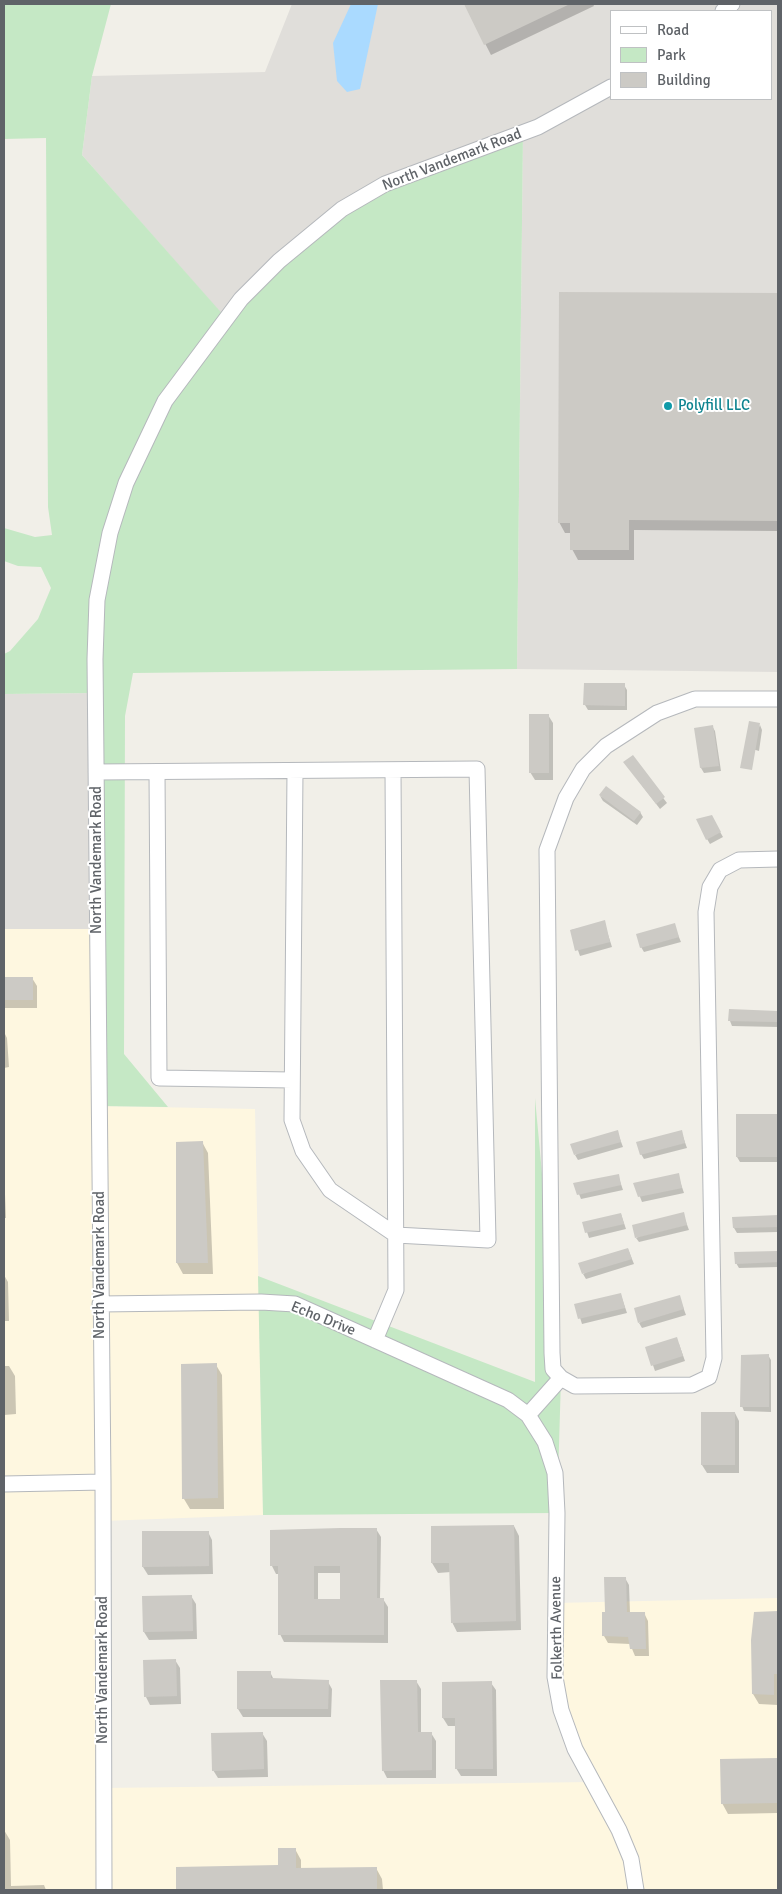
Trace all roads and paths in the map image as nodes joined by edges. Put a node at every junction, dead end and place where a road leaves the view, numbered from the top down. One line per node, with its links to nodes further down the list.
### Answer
1 (610, 88): 5 (street, North Vandemark Road)
2 (778, 699): 12 (street)
3 (393, 770): 4 (street); 9 (street); 9 (street)
4 (295, 771): 6 (street); 8 (street)
5 (96, 772): 6 (street); 10 (street, North Vandemark Road)
6 (157, 772): 8 (street)
7 (778, 859): 12 (street)
8 (292, 1080): 9 (street)
9 (396, 1235): 11 (street)
10 (100, 1304): 11 (street, Echo Drive); 14 (street, North Vandemark Road)
11 (375, 1340): 13 (street, Echo Drive)
12 (561, 1378): 13 (street)
13 (528, 1415): 17 (street, Folkerth Avenue)
14 (103, 1482): 15 (street); 16 (street, North Vandemark Road)
15 (4, 1484)
16 (104, 1890)
17 (636, 1890)

